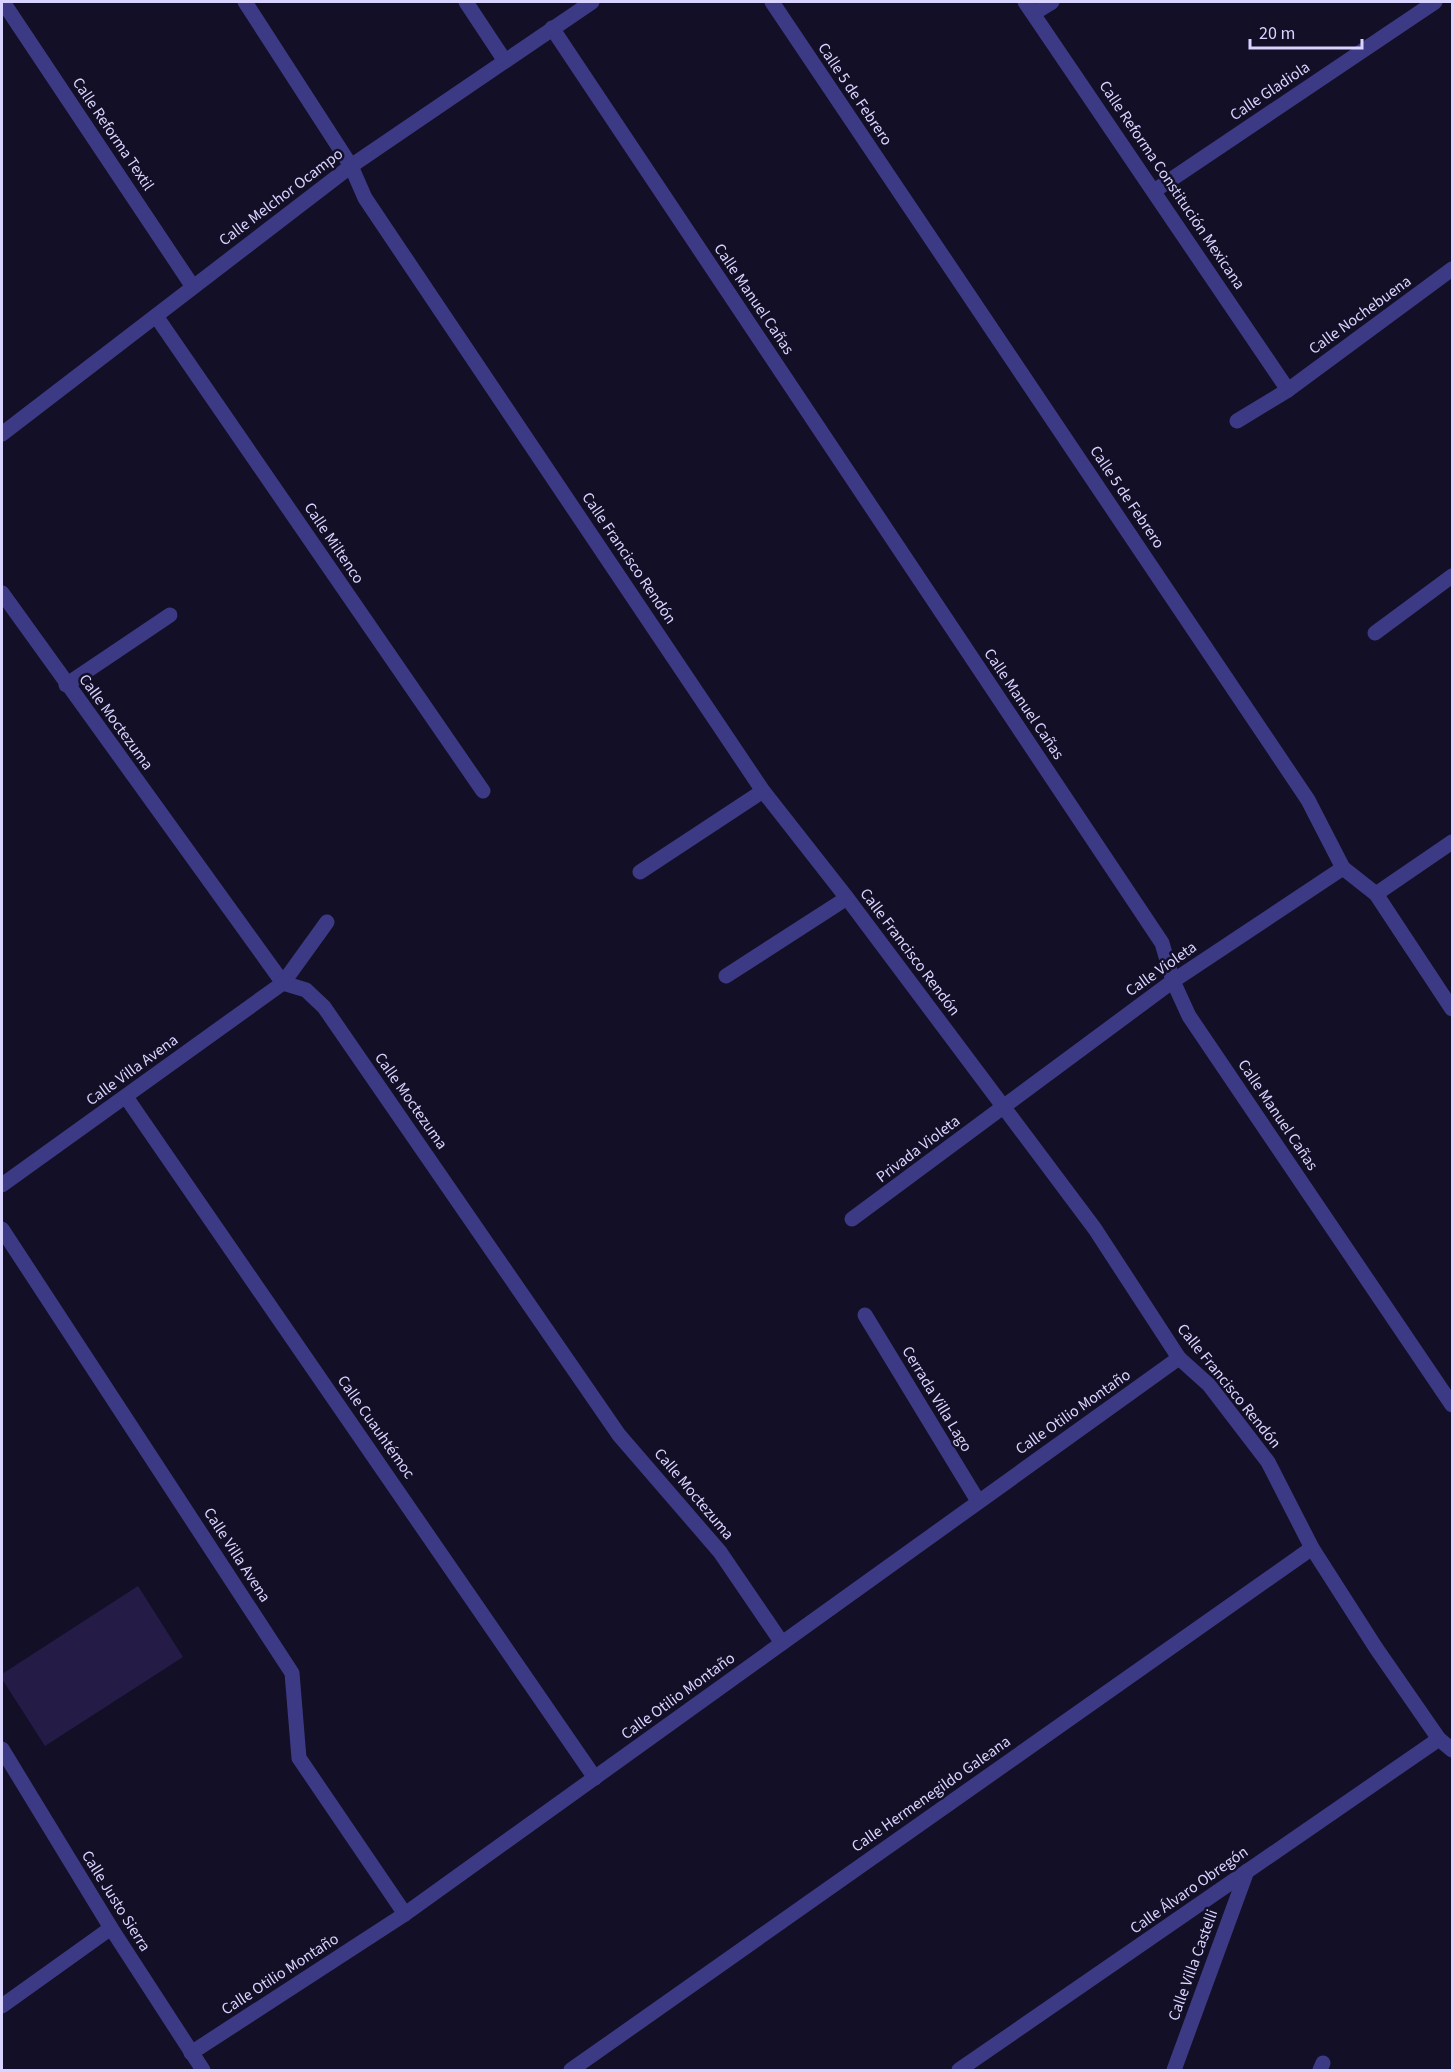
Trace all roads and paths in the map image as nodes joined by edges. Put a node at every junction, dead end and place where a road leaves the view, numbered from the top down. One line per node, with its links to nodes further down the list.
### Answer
1 (3, 2): 14 (street, Calle Reforma Textil)
2 (245, 2): 11 (street, Calle Francisco Rendón)
3 (466, 2): 10 (street)
4 (589, 2): 9 (street, Calle Melchor Ocampo)
5 (772, 2): 27 (street, Calle 5 de Febrero)
6 (1052, 2): 8 (street)
7 (1435, 2): 12 (street, Calle Gladiola)
8 (1029, 7): 12 (street, Calle Reforma Constitución Mexicana)
9 (552, 28): 10 (street, Calle Melchor Ocampo); 33 (street, Calle Manuel Cañas)
10 (504, 60): 11 (street, Calle Melchor Ocampo)
11 (351, 166): 14 (street, Calle Melchor Ocampo); 25 (street, Calle Francisco Rendón)
12 (1154, 191): 16 (street, Calle Reforma Constitución Mexicana)
13 (1452, 269): 16 (street, Calle Nochebuena)
14 (193, 287): 15 (street, Calle Melchor Ocampo)
15 (156, 316): 18 (street, Calle Melchor Ocampo); 24 (street, Calle Miltenco)
16 (1288, 390): 17 (street, Calle Nochebuena)
17 (1237, 422)
18 (2, 434)
19 (1452, 576): 22 (street)
20 (2, 593): 23 (street, Calle Moctezuma)
21 (170, 615): 23 (street)
22 (1375, 633)
23 (66, 685): 34 (street, Calle Moctezuma)
24 (483, 791)
25 (764, 791): 28 (street); 30 (street, Calle Francisco Rendón)
26 (1452, 842): 29 (street)
27 (1342, 868): 29 (street, Calle 5 de Febrero); 33 (street, Calle Violeta)
28 (640, 872)
29 (1376, 894): 35 (street, Calle 5 de Febrero)
30 (847, 898): 32 (street); 37 (street, Calle Francisco Rendón)
31 (327, 921): 34 (street, Calle Villa Avena)
32 (726, 976)
33 (1173, 981): 37 (street, Calle Violeta); 43 (street, Calle Manuel Cañas)
34 (283, 983): 36 (street, Calle Villa Avena); 46 (street, Calle Moctezuma)
35 (1452, 1009)
36 (126, 1097): 38 (street, Calle Villa Avena); 50 (street, Calle Cuauhtémoc)
37 (1004, 1106): 39 (street, Privada Violeta); 42 (street, Calle Francisco Rendón)
38 (2, 1185)
39 (852, 1220)
40 (2, 1228): 52 (street, Calle Villa Avena)
41 (865, 1315): 44 (street, Cerrada Villa Lago)
42 (1179, 1358): 44 (street, Calle Otilio Montaño); 45 (street, Calle Francisco Rendón)
43 (1452, 1405)
44 (978, 1501): 46 (street, Calle Otilio Montaño)
45 (1312, 1548): 47 (street, Calle Francisco Rendón); 57 (street, Calle Hermenegildo Galeana)
46 (782, 1643): 50 (street, Calle Otilio Montaño)
47 (1439, 1739): 49 (street, Calle Francisco Rendón); 51 (street, Calle Álvaro Obregón)
48 (2, 1749): 53 (street, Calle Justo Sierra)
49 (1452, 1750)
50 (595, 1778): 52 (street, Calle Otilio Montaño)
51 (1247, 1871): 58 (street, Calle Álvaro Obregón); 59 (street, Calle Villa Castelli)
52 (405, 1914): 55 (street, Calle Otilio Montaño)
53 (111, 1928): 54 (street); 55 (street, Calle Justo Sierra)
54 (2, 2006)
55 (191, 2054): 56 (street, Calle Justo Sierra)
56 (203, 2070)
57 (571, 2070)
58 (959, 2070)
59 (1174, 2070)

